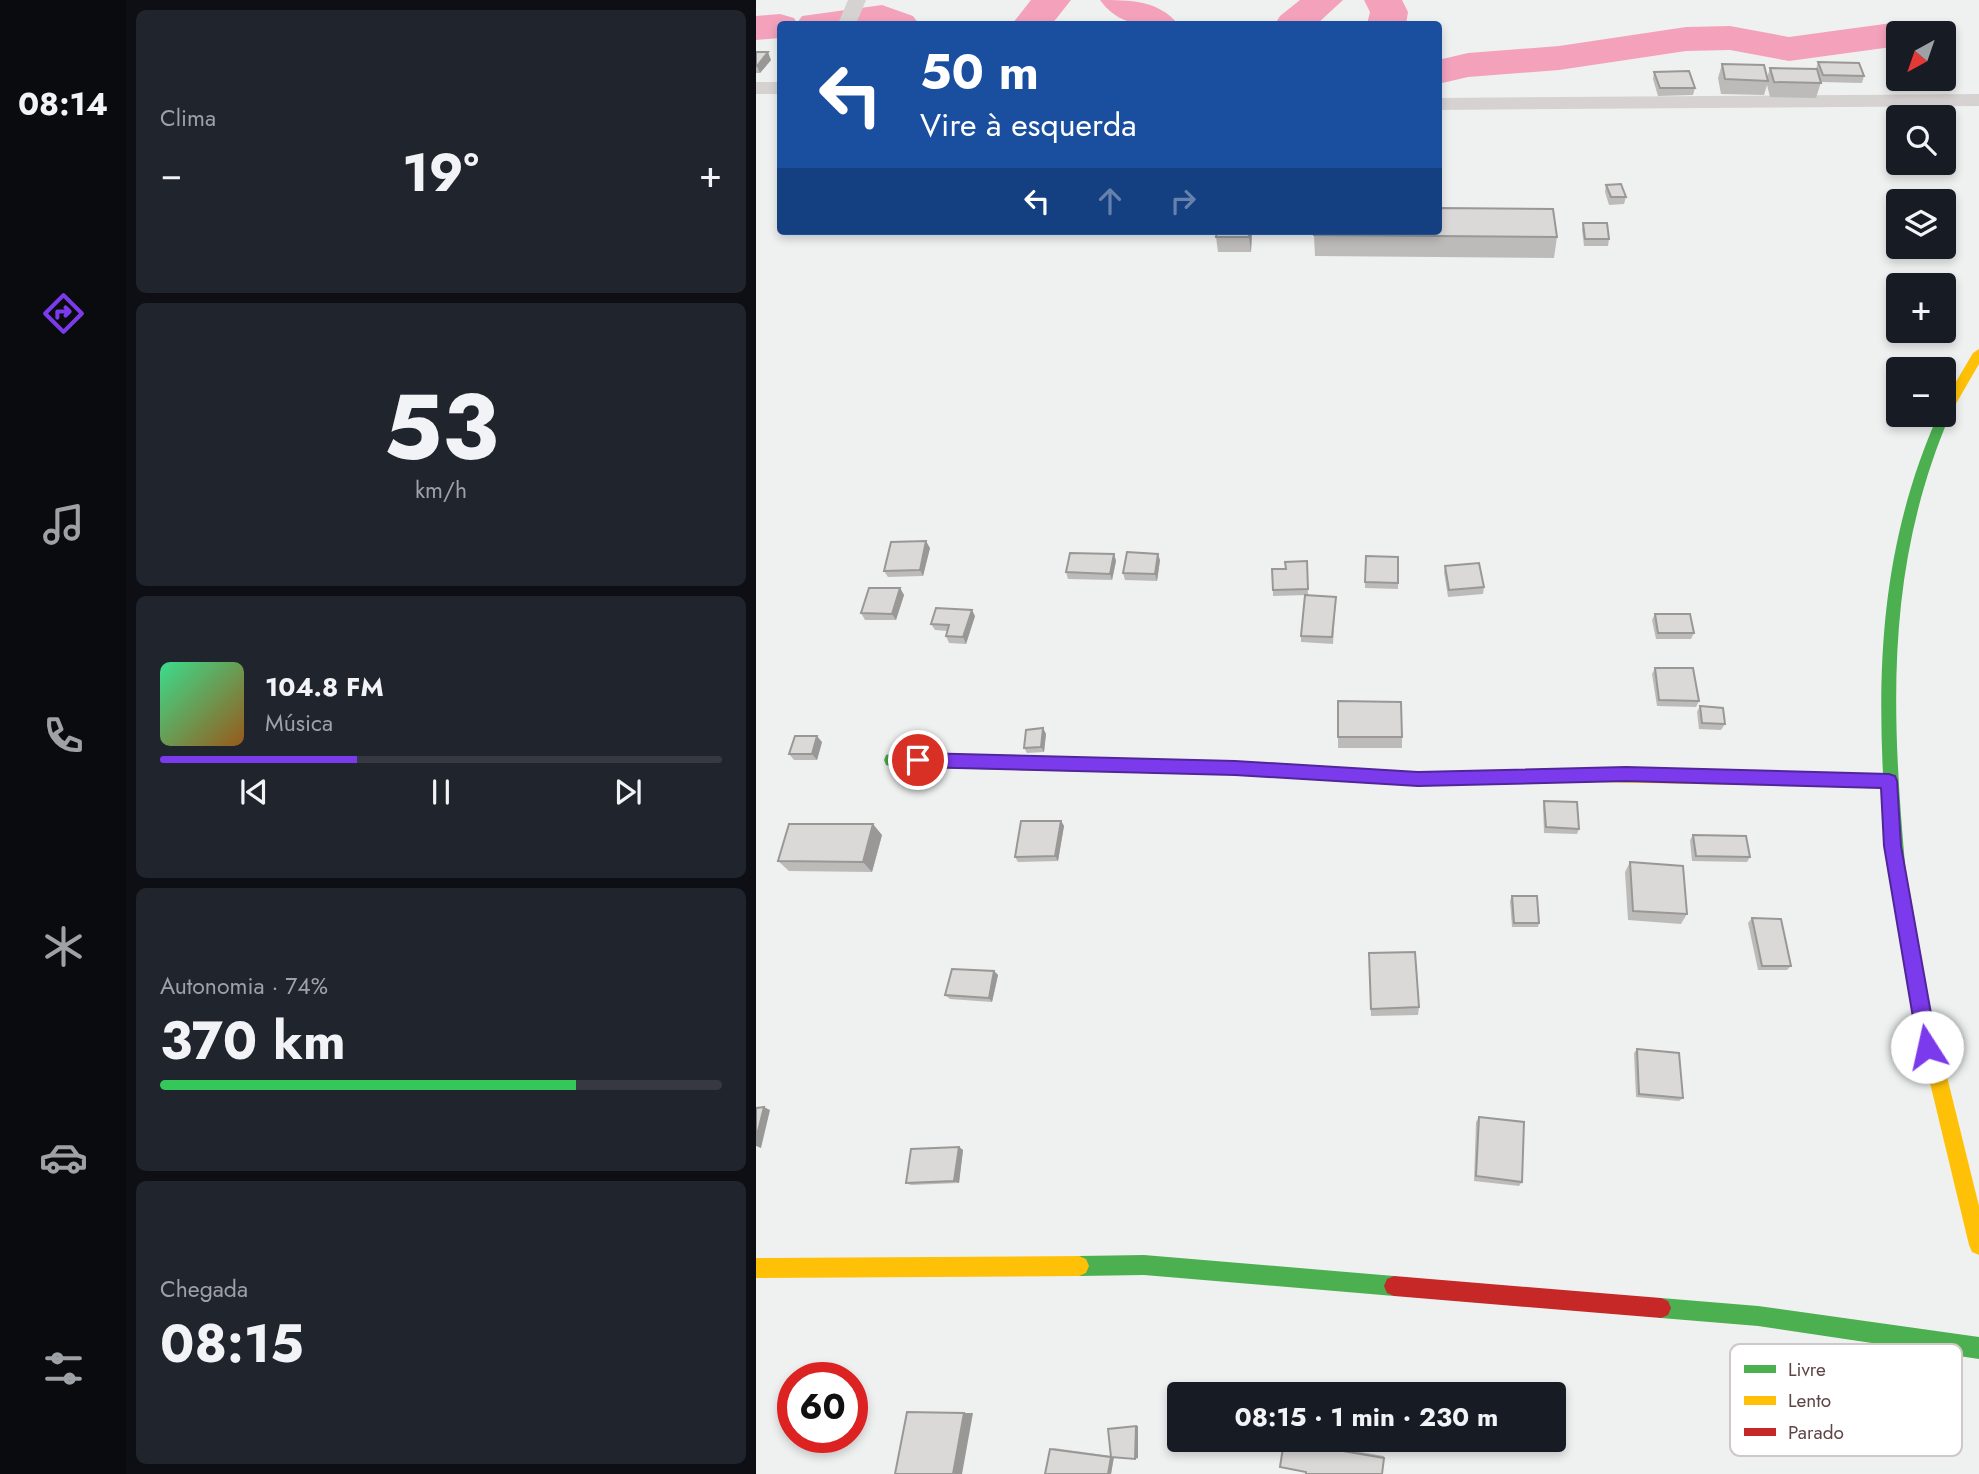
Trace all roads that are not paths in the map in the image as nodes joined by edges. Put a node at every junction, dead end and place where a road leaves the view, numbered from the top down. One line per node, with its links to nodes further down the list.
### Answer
1 (857, 0): 2 (street)
2 (848, 21)
3 (756, 88): 4 (street)
4 (777, 88)
5 (1979, 100): 6 (street)
6 (1442, 104)
7 (1979, 353): 8 (street)
8 (1956, 393)
9 (1939, 427): 11 (street)
10 (892, 760): 11 (street)
11 (1889, 781): 12 (street)
12 (1979, 1245)
13 (756, 1268): 14 (street)
14 (1951, 1344)

